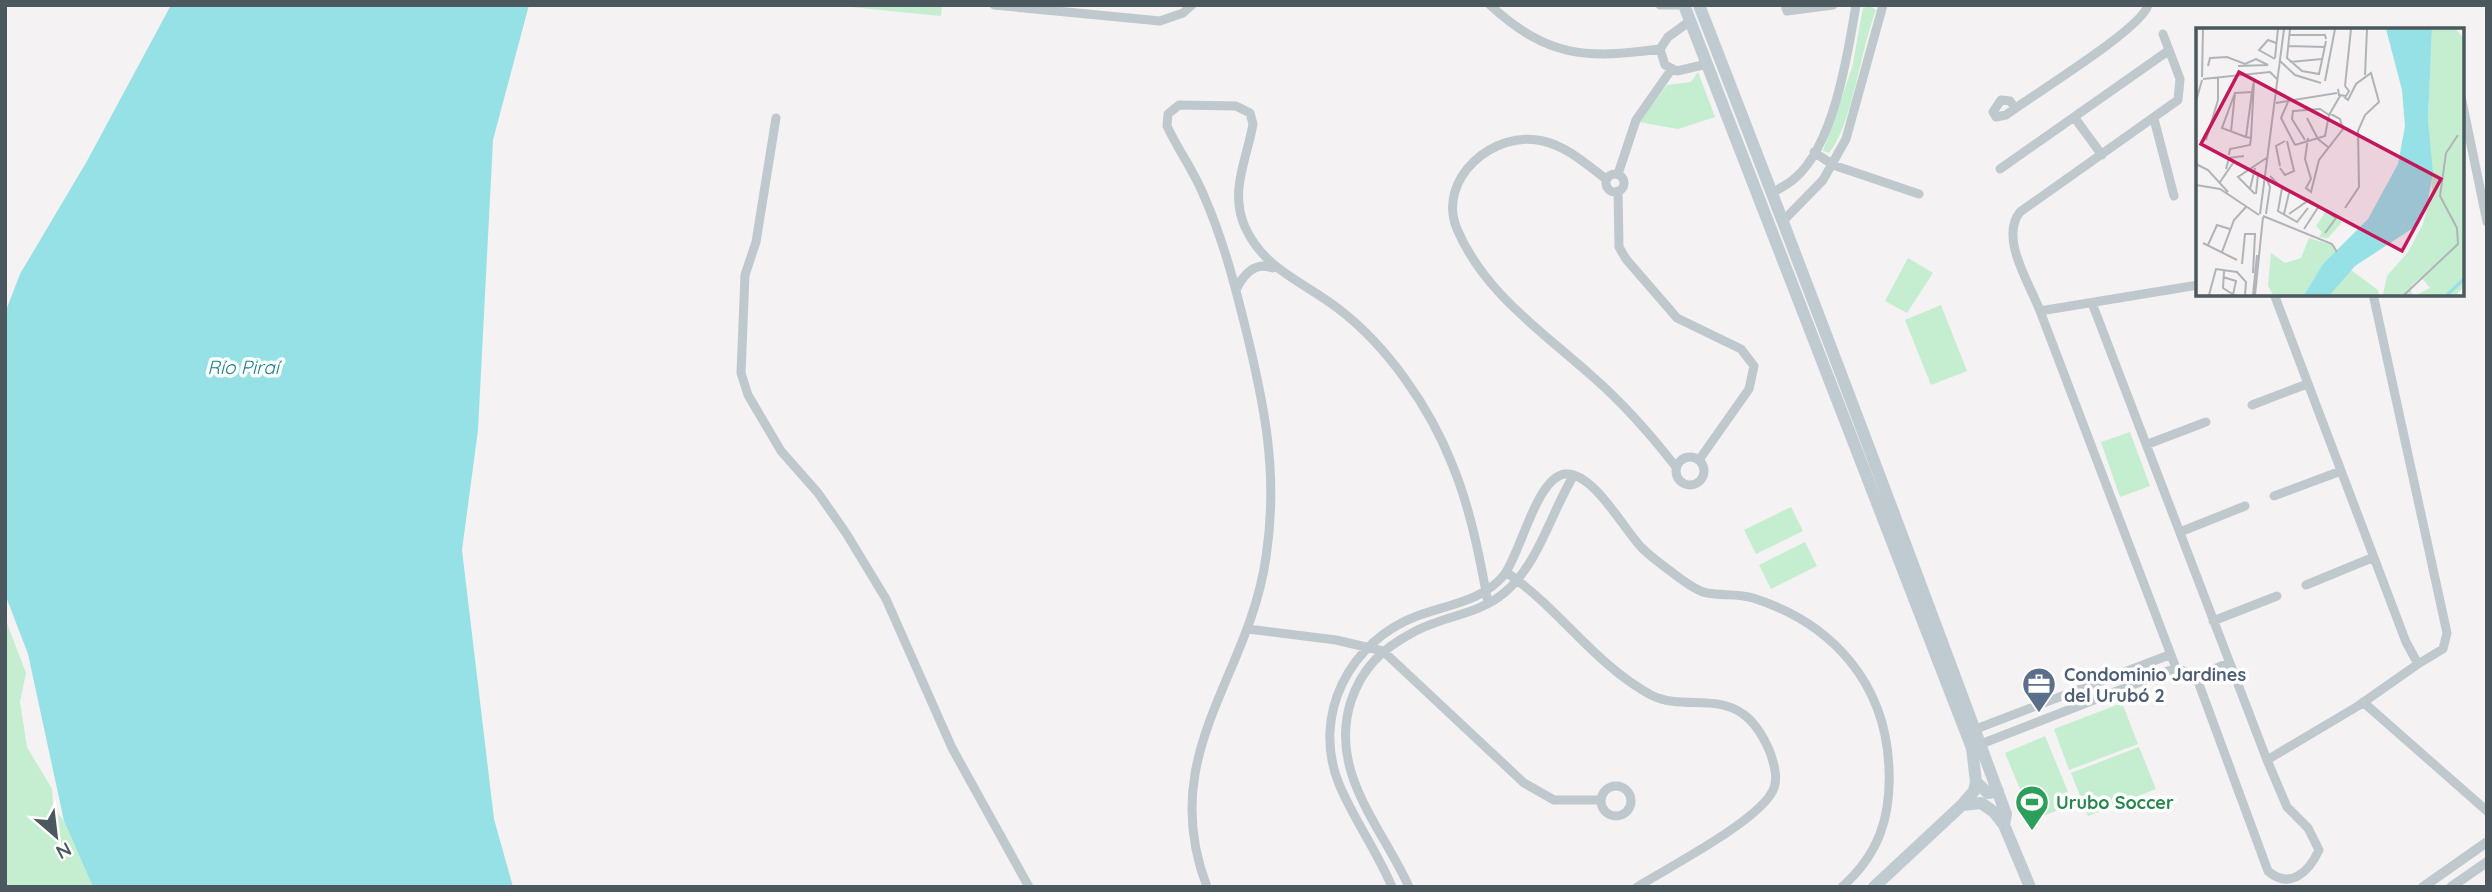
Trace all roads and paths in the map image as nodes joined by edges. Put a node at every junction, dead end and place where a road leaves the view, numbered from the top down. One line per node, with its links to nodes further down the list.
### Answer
1 (994, 5): 12 (street)
2 (1192, 5): 12 (street)
3 (1490, 5): 15 (street)
4 (1660, 5): 5 (street)
5 (1683, 5): 13 (main road)
6 (1699, 5): 32 (main road)
7 (1785, 5): 8 (street)
8 (1833, 5)
9 (1856, 5): 24 (street)
10 (1883, 5): 26 (street)
11 (2148, 5): 19 (street)
12 (1032, 7)
13 (1690, 21): 15 (street); 17 (main road)
14 (2163, 34): 16 (street)
15 (1660, 48): 18 (street)
16 (2168, 51): 21 (street); 23 (street)
17 (1707, 64): 18 (street); 32 (main road)
18 (1671, 70): 28 (street)
19 (2015, 108)
20 (2464, 111): 35 (street)
21 (2074, 117): 25 (street); 27 (street)
22 (776, 118): 82 (street)
23 (2154, 120): 25 (street); 33 (street)
24 (1814, 152): 26 (street); 32 (street)
25 (2102, 155): 42 (street)
26 (1833, 165): 31 (street); 34 (street)
27 (2000, 169)
28 (1618, 174): 29 (street); 30 (street)
29 (1606, 179): 30 (street); 48 (street)
30 (1619, 191): 47 (street)
31 (1920, 194)
32 (1766, 195): 34 (main road); 74 (main road)
33 (2174, 196)
34 (1783, 221): 71 (main road)
35 (2487, 222)
36 (1275, 269): 38 (street); 38 (street); 58 (street)
37 (2196, 285): 41 (street)
38 (1236, 290): 62 (street)
39 (2275, 296): 43 (street)
40 (2373, 296): 67 (street)
41 (2092, 303): 42 (street); 46 (street)
42 (2040, 311): 65 (street)
43 (2307, 384): 44 (street); 49 (street)
44 (2252, 405)
45 (2206, 422): 46 (street)
46 (2148, 444): 53 (street)
47 (1699, 460): 48 (street); 48 (street)
48 (1676, 467)
49 (2341, 471): 51 (street); 54 (street)
50 (1574, 475): 55 (street); 56 (street); 87 (street)
51 (2274, 496)
52 (2245, 506): 53 (street)
53 (2180, 532): 61 (street)
54 (2374, 557): 57 (street); 67 (street)
55 (1506, 572): 56 (street); 58 (street)
56 (1517, 580): 60 (street); 86 (street)
57 (2306, 585)
58 (1486, 592): 60 (street); 63 (street)
59 (2277, 596): 61 (street)
60 (1488, 603): 64 (street)
61 (2213, 621): 66 (street)
62 (1248, 629): 63 (street); 83 (street)
63 (1366, 646): 64 (street); 84 (street)
64 (1383, 651): 76 (street); 85 (street)
65 (2169, 655): 68 (street); 71 (street)
66 (2229, 663): 69 (street); 73 (street)
67 (2418, 664): 70 (street)
68 (2176, 668): 69 (street); 72 (street)
69 (2196, 676): 73 (street)
70 (2363, 702): 73 (street); 78 (street)
71 (1976, 729): 72 (main road)
72 (1981, 744): 75 (main road)
73 (2267, 760)
74 (1976, 782): 75 (main road); 77 (main road)
75 (1998, 791): 79 (main road)
76 (1600, 800)
77 (1962, 805): 79 (main road); 88 (main road)
78 (2487, 811)
79 (2004, 825): 89 (main road)
80 (2487, 842): 90 (street)
81 (2487, 862): 91 (street)
82 (1029, 887)
83 (1207, 887)
84 (1392, 887)
85 (1409, 887)
86 (1637, 887)
87 (1842, 887)
88 (1874, 887)
89 (2030, 887)
90 (2423, 887)
91 (2451, 887)

